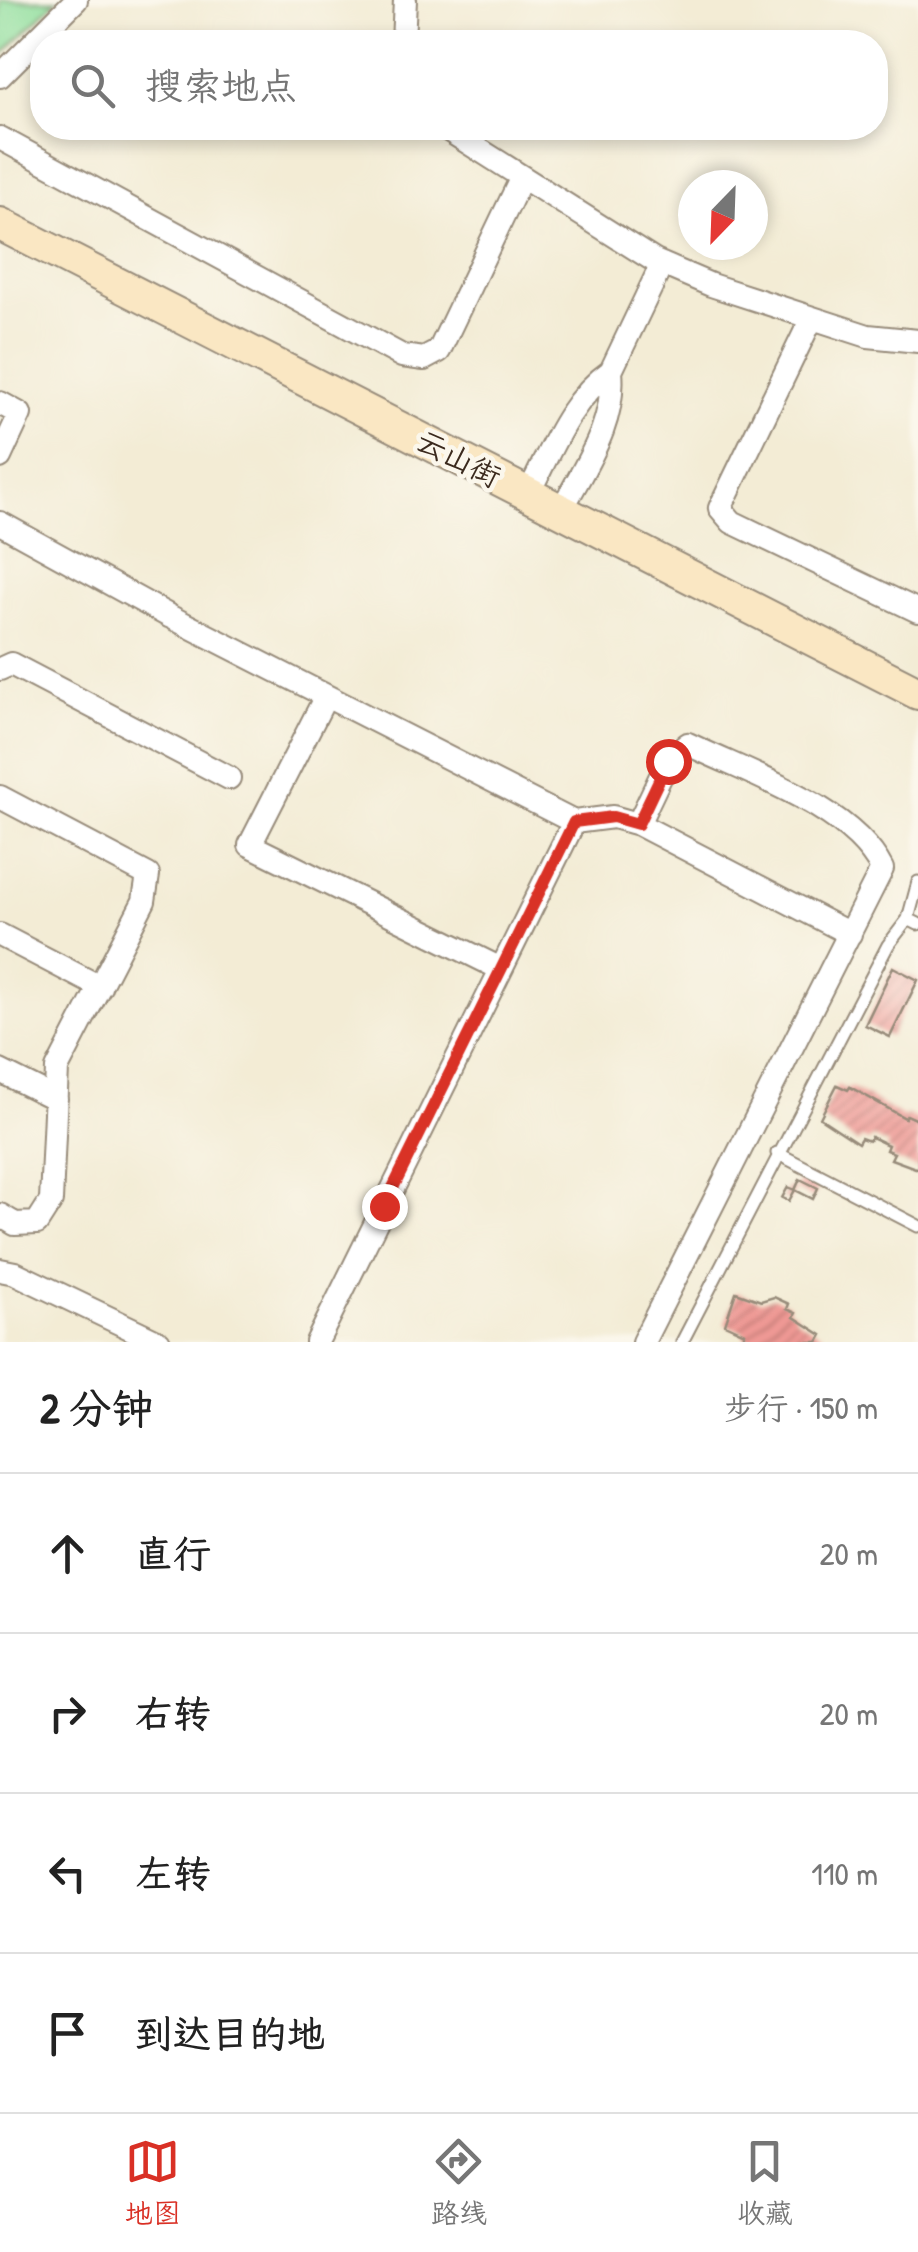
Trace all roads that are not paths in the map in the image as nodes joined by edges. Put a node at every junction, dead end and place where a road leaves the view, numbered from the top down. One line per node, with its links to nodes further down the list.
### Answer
1 (76, 0): 3 (street)
2 (406, 0): 4 (street)
3 (46, 30)
4 (404, 30)
5 (30, 46): 6 (street)
6 (0, 76)
7 (0, 138): 9 (street)
8 (463, 140): 9 (street)
9 (522, 179): 11 (street)
10 (0, 224): 17 (street, 云山街)
11 (662, 264): 12 (street); 14 (street)
12 (812, 318): 13 (street); 20 (street)
13 (918, 341)
14 (610, 371): 17 (street); 18 (street)
15 (0, 404): 16 (street)
16 (0, 457)
17 (528, 494): 18 (street, 云山街)
18 (562, 511): 22 (street, 云山街)
19 (0, 523): 23 (street)
20 (918, 611)
21 (0, 669): 24 (street)
22 (918, 694)
23 (326, 696): 26 (street); 32 (street)
24 (229, 778)
25 (0, 798): 33 (street)
26 (574, 822): 27 (street); 32 (street)
27 (638, 824): 30 (street); 30 (street)
28 (918, 882): 29 (lane)
29 (913, 922): 36 (lane)
30 (850, 934): 42 (street)
31 (0, 935): 33 (street)
32 (501, 969): 41 (street)
33 (100, 986): 35 (street)
34 (0, 1071): 35 (street)
35 (56, 1099): 37 (street)
36 (777, 1153): 38 (lane); 43 (lane)
37 (0, 1215)
38 (918, 1226)
39 (0, 1270): 40 (street)
40 (159, 1342)
41 (317, 1342)
42 (643, 1342)
43 (682, 1342)

